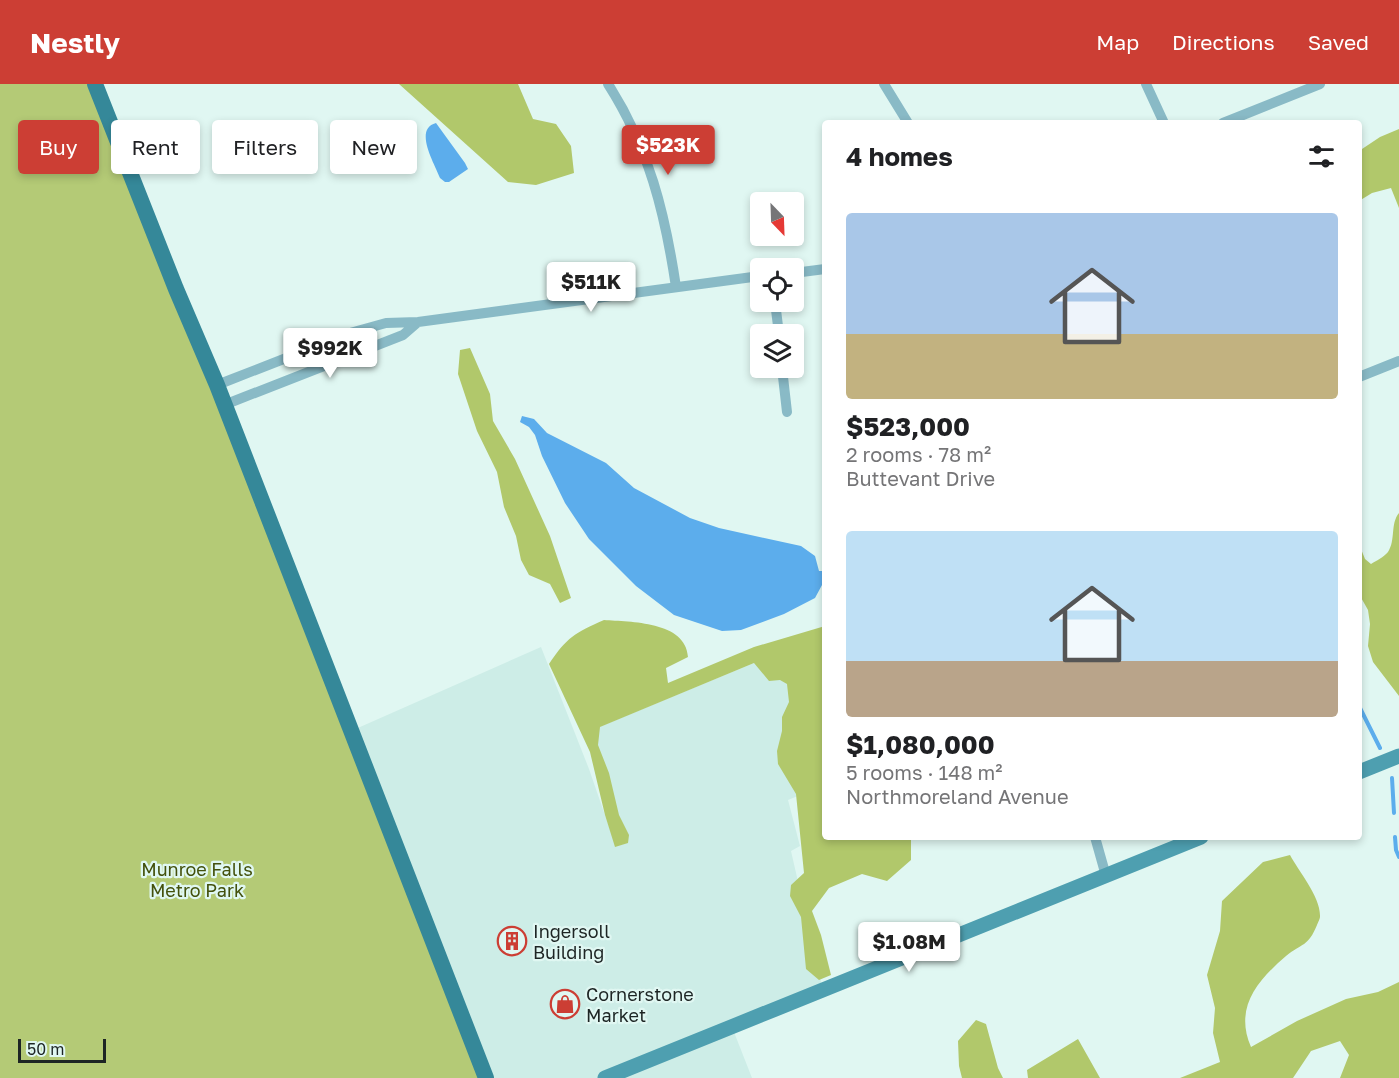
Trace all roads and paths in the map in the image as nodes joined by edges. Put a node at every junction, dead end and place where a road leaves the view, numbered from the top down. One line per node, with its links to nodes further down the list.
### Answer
1 (95, 84): 17 (main road)
2 (608, 84): 12 (street)
3 (884, 84): 6 (street)
4 (1146, 84): 7 (street)
5 (1320, 84): 8 (street)
6 (906, 120)
7 (1163, 120)
8 (1230, 120)
9 (822, 269): 10 (street)
10 (804, 272)
11 (750, 277): 12 (street)
12 (676, 287): 13 (street)
13 (418, 322): 17 (street); 18 (street)
14 (1399, 361): 15 (street)
15 (1362, 376)
16 (783, 378): 19 (street)
17 (217, 385): 18 (main road)
18 (224, 405): 25 (main road)
19 (787, 412)
20 (1399, 756): 21 (street)
21 (1362, 771)
22 (1096, 840): 24 (street)
23 (1194, 840): 24 (street)
24 (1106, 876): 26 (street)
25 (486, 1078)
26 (605, 1078)

